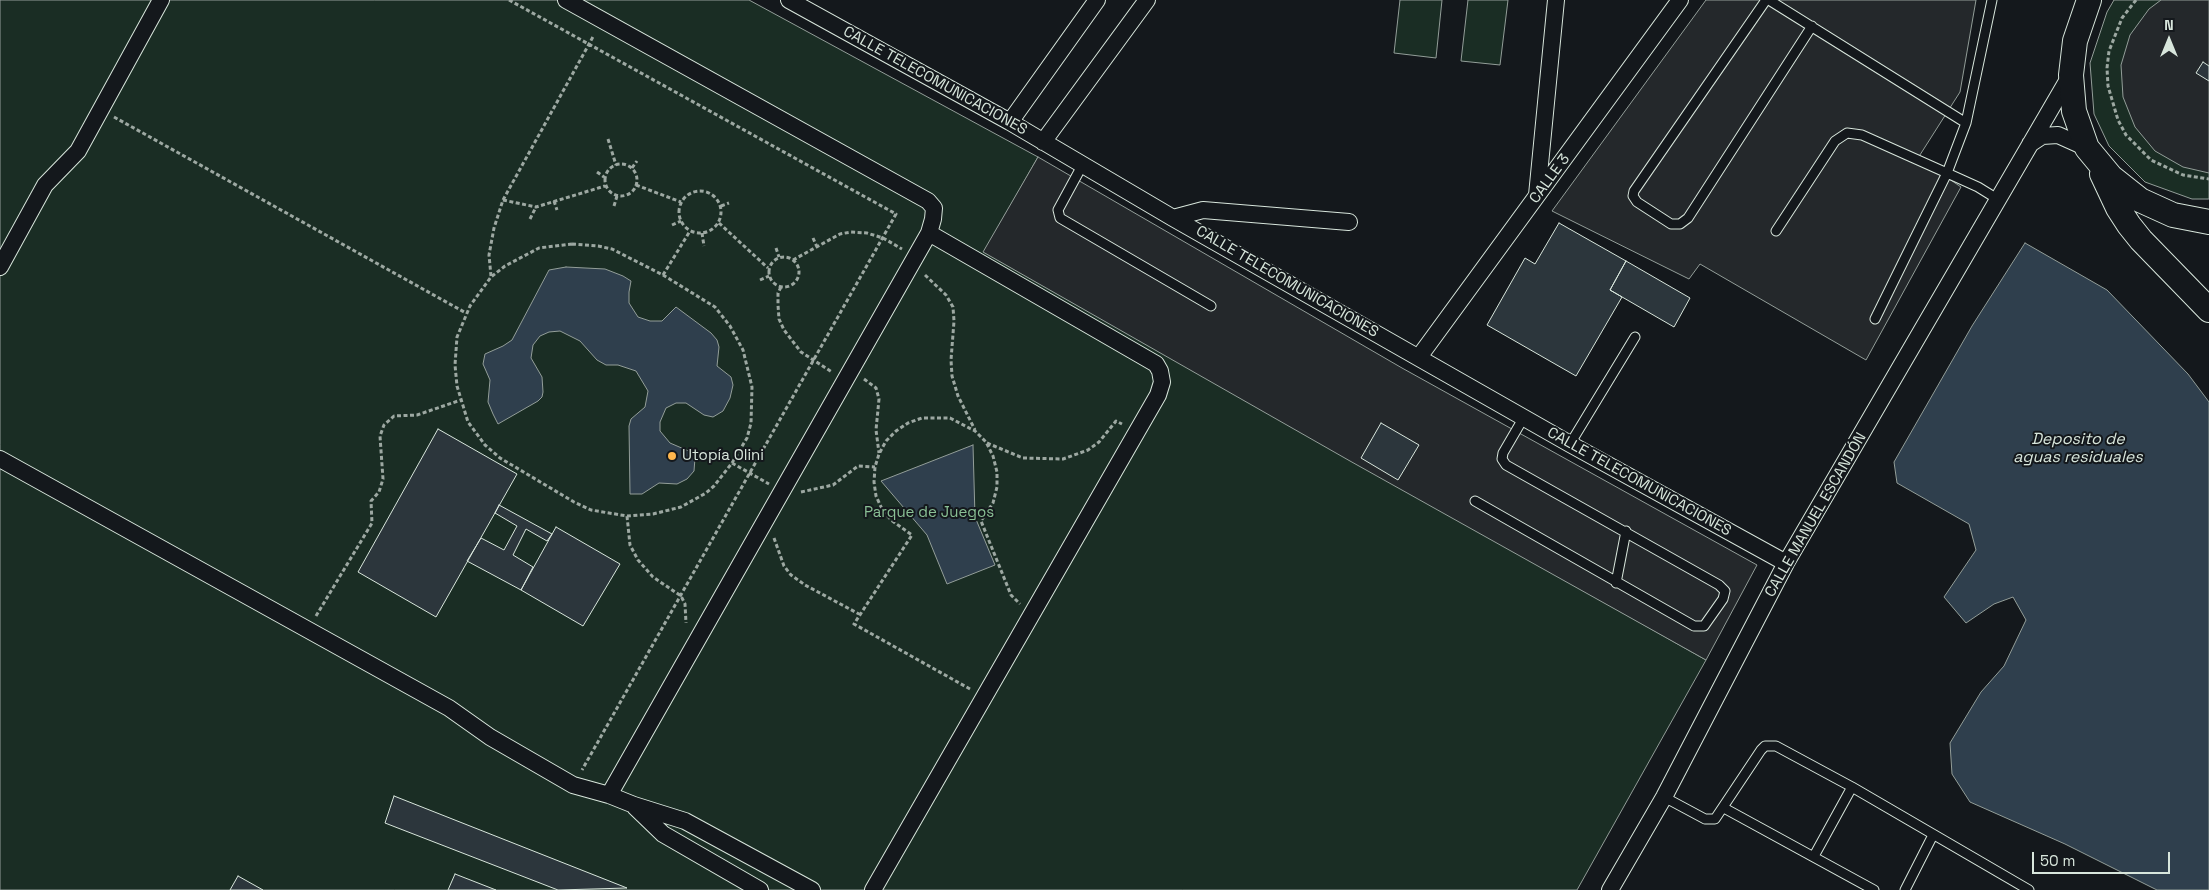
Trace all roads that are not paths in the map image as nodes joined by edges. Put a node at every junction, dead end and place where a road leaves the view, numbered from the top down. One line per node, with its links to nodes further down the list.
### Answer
1 (161, 0): 29 (street)
2 (566, 0): 28 (street)
3 (789, 0): 15 (street, CALLE TELECOMUNICACIONES)
4 (1098, 0): 15 (street)
5 (1146, 0): 17 (street)
6 (1556, 0): 22 (street)
7 (1680, 0): 22 (street, CALLE 3)
8 (1767, 0): 12 (lane); 12 (lane)
9 (1992, 0): 16 (lane)
10 (2076, 0): 13 (street)
11 (2089, 0): 13 (main road)
12 (1812, 26): 16 (lane)
13 (2075, 42): 14 (main road)
14 (2071, 75): 18 (street, CALLE MANUEL ESCANDÓN); 19 (main road)
15 (1010, 122): 17 (street, CALLE TELECOMUNICACIONES)
16 (1966, 123): 21 (lane)
17 (1043, 142): 20 (street, CALLE TELECOMUNICACIONES)
18 (2030, 144): 19 (street); 23 (street, CALLE MANUEL ESCANDÓN)
19 (2093, 155): 26 (main road); 31 (main road)
20 (1083, 164): 24 (street, CALLE TELECOMUNICACIONES); 30 (lane)
21 (1947, 172): 23 (lane); 27 (lane); 32 (lane)
22 (1537, 195): 34 (street, CALLE 3)
23 (1999, 200): 40 (street, CALLE MANUEL ESCANDÓN)
24 (1173, 218): 25 (street); 34 (street, CALLE TELECOMUNICACIONES)
25 (1349, 222)
26 (2209, 222)
27 (1776, 231)
28 (929, 233): 43 (street); 52 (street)
29 (0, 267)
30 (1211, 306)
31 (2209, 310)
32 (1874, 320)
33 (1635, 337): 36 (lane)
34 (1418, 356): 35 (street, CALLE TELECOMUNICACIONES)
35 (1524, 417): 36 (street, CALLE TELECOMUNICACIONES); 39 (lane)
36 (1570, 444): 40 (street, CALLE TELECOMUNICACIONES)
37 (0, 458): 43 (street)
38 (1475, 501): 41 (lane)
39 (1626, 531): 41 (lane); 41 (lane)
40 (1786, 563): 44 (street, CALLE MANUEL ESCANDÓN)
41 (1616, 583)
42 (1852, 787): 46 (lane); 47 (lane); 48 (lane)
43 (609, 795): 45 (street)
44 (1664, 797): 46 (lane); 53 (street, CALLE MANUEL ESCANDÓN)
45 (634, 805): 50 (street); 51 (street)
46 (1724, 808): 48 (lane)
47 (1933, 835): 49 (lane); 55 (lane)
48 (1814, 856): 54 (lane)
49 (2017, 887): 56 (lane)
50 (760, 890)
51 (812, 890)
52 (873, 890)
53 (1610, 890)
54 (1874, 890)
55 (1905, 890)
56 (2028, 890)

